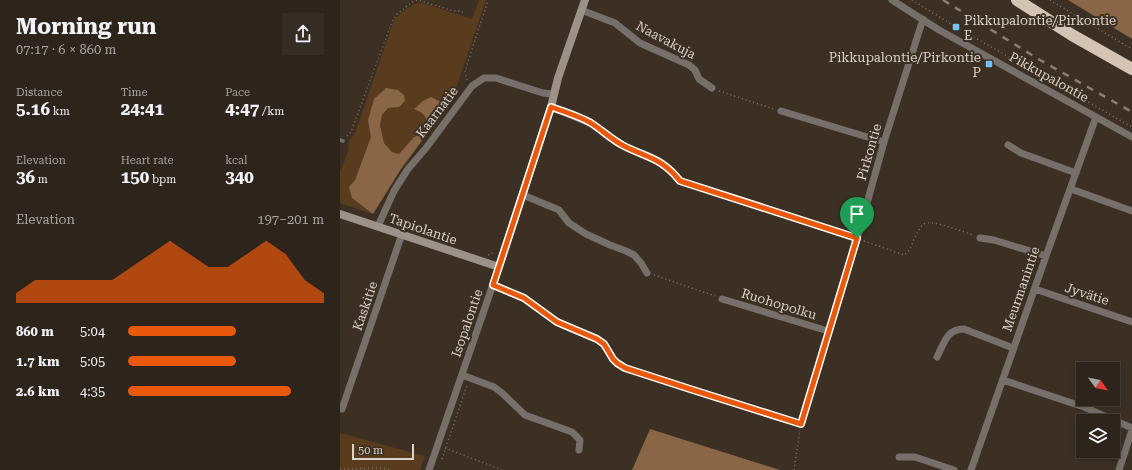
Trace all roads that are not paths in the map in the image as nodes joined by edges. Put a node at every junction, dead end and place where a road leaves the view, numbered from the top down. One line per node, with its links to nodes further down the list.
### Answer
1 (585, 0): 4 (street, Isopalontie)
2 (892, 0): 5 (street, Pikkupalontie)
3 (1018, 0): 6 (highway)
4 (581, 10): 7 (street, Naavakuja); 8 (street, Isopalontie)
5 (922, 19): 11 (street, Pikkupalontie); 13 (street, Pirkontie)
6 (1132, 68)
7 (712, 88)
8 (554, 94): 9 (street, Isopalontie); 22 (street, Kaarnatie)
9 (551, 107): 16 (street); 18 (street, Isopalontie)
10 (781, 111): 13 (street)
11 (1096, 117): 12 (street, Pikkupalontie); 15 (street, Meurmanintie)
12 (1132, 137)
13 (884, 142): 24 (street, Pirkontie)
14 (1008, 145): 15 (street)
15 (1076, 173): 17 (street, Meurmanintie)
16 (680, 181)
17 (1070, 189): 20 (street); 26 (street, Meurmanintie)
18 (523, 195): 27 (street, Isopalontie); 28 (street)
19 (752, 204): 24 (street)
20 (1132, 211)
21 (340, 214): 22 (street, Tapiolantie)
22 (378, 226): 23 (street, Tapiolantie)
23 (402, 234): 27 (street, Tapiolantie); 40 (street, Kaskitie)
24 (857, 238): 33 (street, Pirkontie)
25 (980, 238): 26 (street)
26 (1046, 256): 30 (street, Meurmanintie)
27 (499, 267): 29 (street, Isopalontie)
28 (647, 273)
29 (493, 285): 35 (street); 37 (street, Isopalontie)
30 (1035, 289): 32 (street, Jyvätie); 34 (street, Meurmanintie)
31 (722, 299): 33 (street, Ruohopolku)
32 (1132, 322)
33 (828, 331): 39 (street, Pirkontie)
34 (1013, 348): 36 (street); 38 (street, Meurmanintie)
35 (610, 353)
36 (937, 357)
37 (462, 375): 42 (street); 44 (street, Isopalontie)
38 (1003, 380): 41 (street); 46 (street, Meurmanintie)
39 (693, 390)
40 (342, 409)
41 (1132, 429): 47 (street)
42 (579, 450)
43 (899, 457): 45 (street)
44 (430, 470)
45 (954, 470)
46 (971, 470)
47 (1119, 470)

